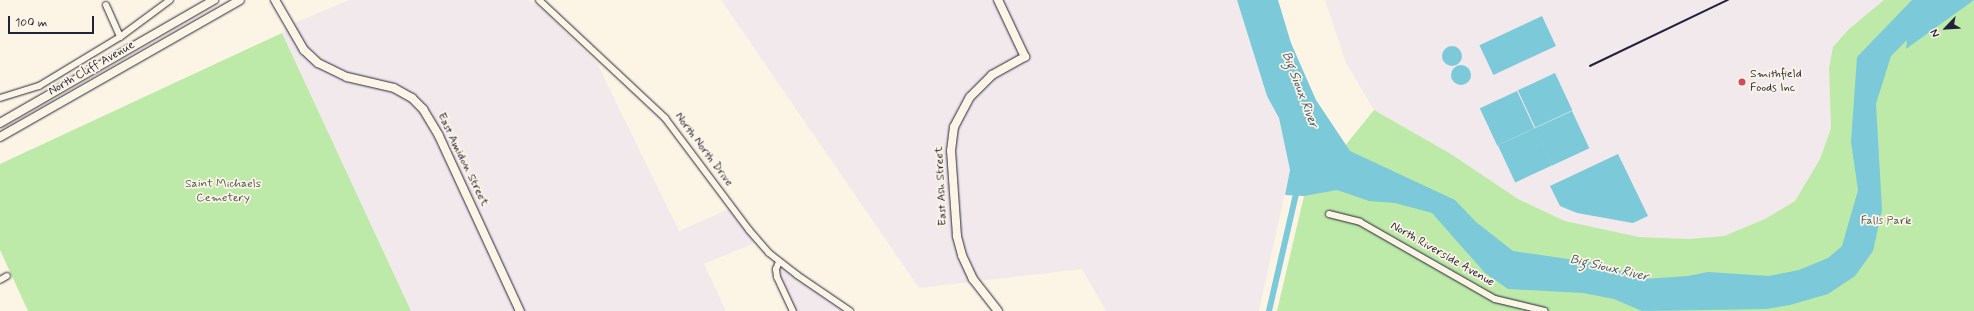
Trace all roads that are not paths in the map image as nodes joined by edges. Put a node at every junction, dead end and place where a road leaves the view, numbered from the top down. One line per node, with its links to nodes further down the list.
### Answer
1 (170, 0): 8 (street, North Cliff Avenue)
2 (214, 0): 10 (street, North Cliff Avenue)
3 (240, 0): 11 (street, North Cliff Avenue)
4 (275, 0): 16 (street, East Amidon Street)
5 (539, 0): 13 (street, North North Drive)
6 (998, 0): 19 (street, East Ash Street)
7 (106, 5): 8 (street)
8 (120, 37): 9 (street, North Cliff Avenue)
9 (0, 98)
10 (0, 123)
11 (0, 137)
12 (1329, 214): 20 (street, North Riverside Avenue)
13 (779, 262): 17 (street); 18 (street, North North Drive)
14 (7, 276): 15 (street)
15 (0, 280)
16 (520, 311)
17 (793, 311)
18 (850, 311)
19 (998, 311)
20 (1545, 311)

